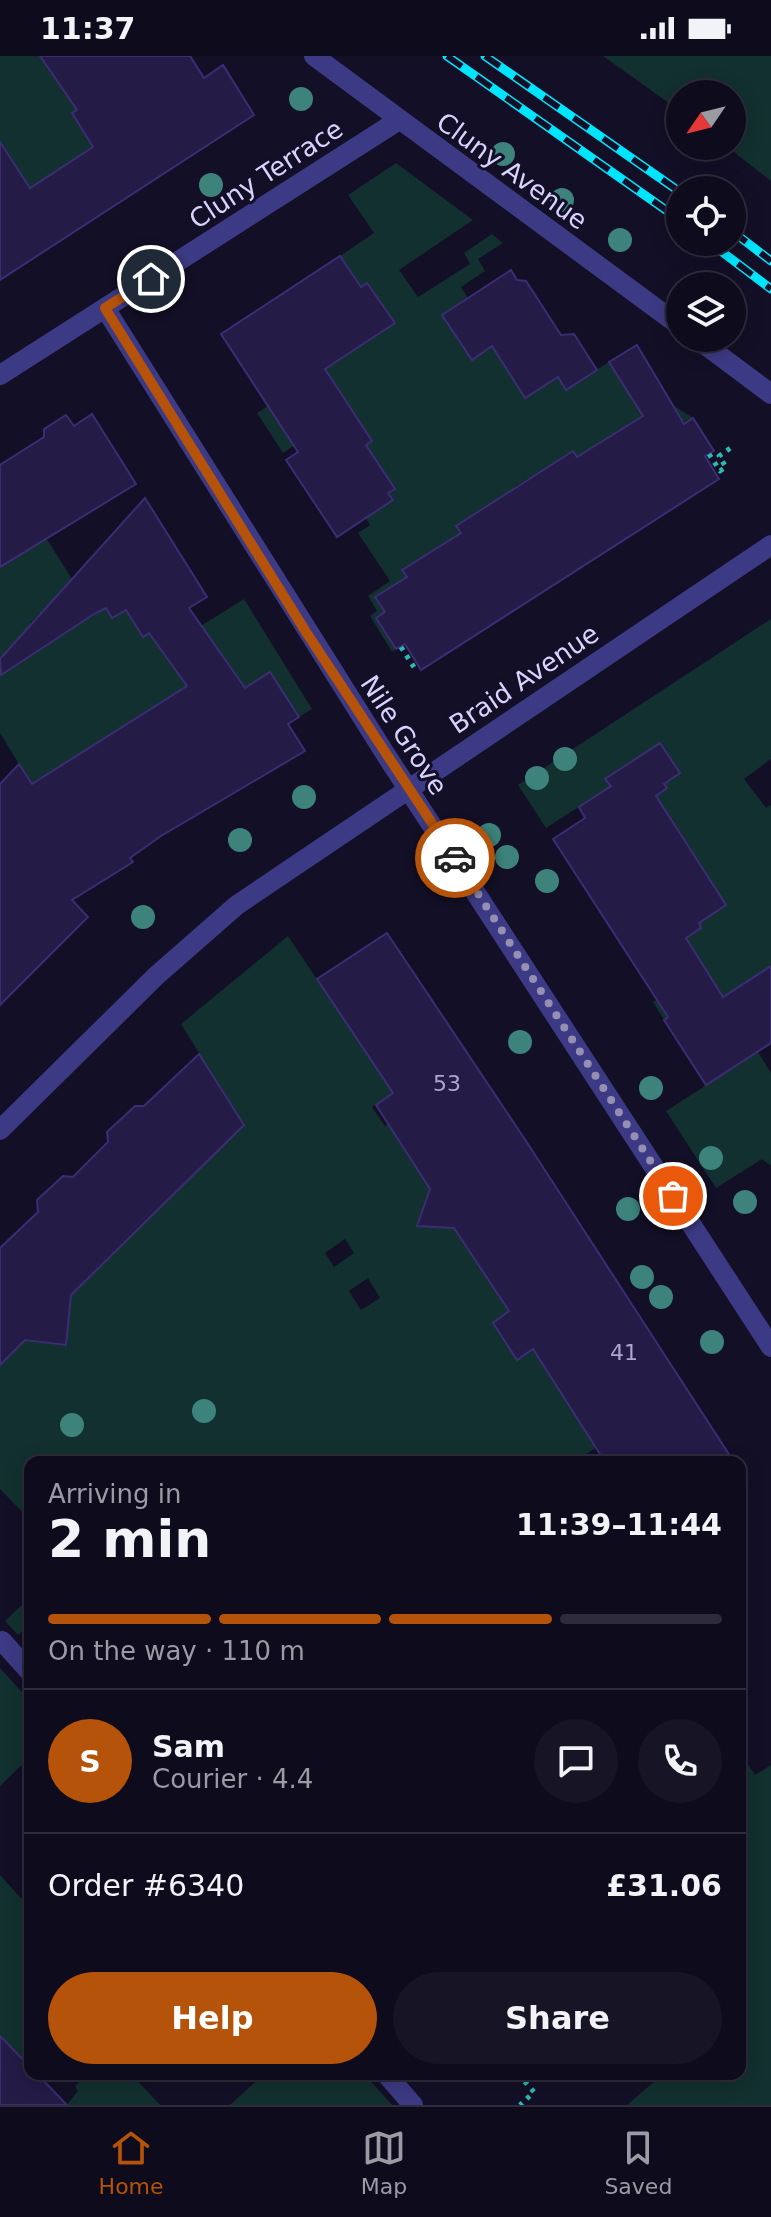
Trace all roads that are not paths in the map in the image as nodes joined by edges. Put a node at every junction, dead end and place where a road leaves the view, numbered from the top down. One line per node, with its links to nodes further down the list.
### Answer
1 (314, 56): 2 (street, Cluny Avenue)
2 (399, 120): 3 (street, Cluny Terrace); 4 (street, Cluny Avenue)
3 (105, 308): 6 (street, Cluny Terrace); 9 (street, Nile Grove)
4 (666, 316)
5 (715, 352): 7 (street)
6 (0, 375)
7 (771, 394)
8 (771, 545): 9 (street, Braid Avenue)
9 (407, 788): 10 (street, Braid Avenue); 11 (street, Nile Grove)
10 (0, 1130)
11 (771, 1347)
12 (2, 1641): 13 (street)
13 (24, 1665)
14 (391, 2080): 15 (street)
15 (413, 2105)

